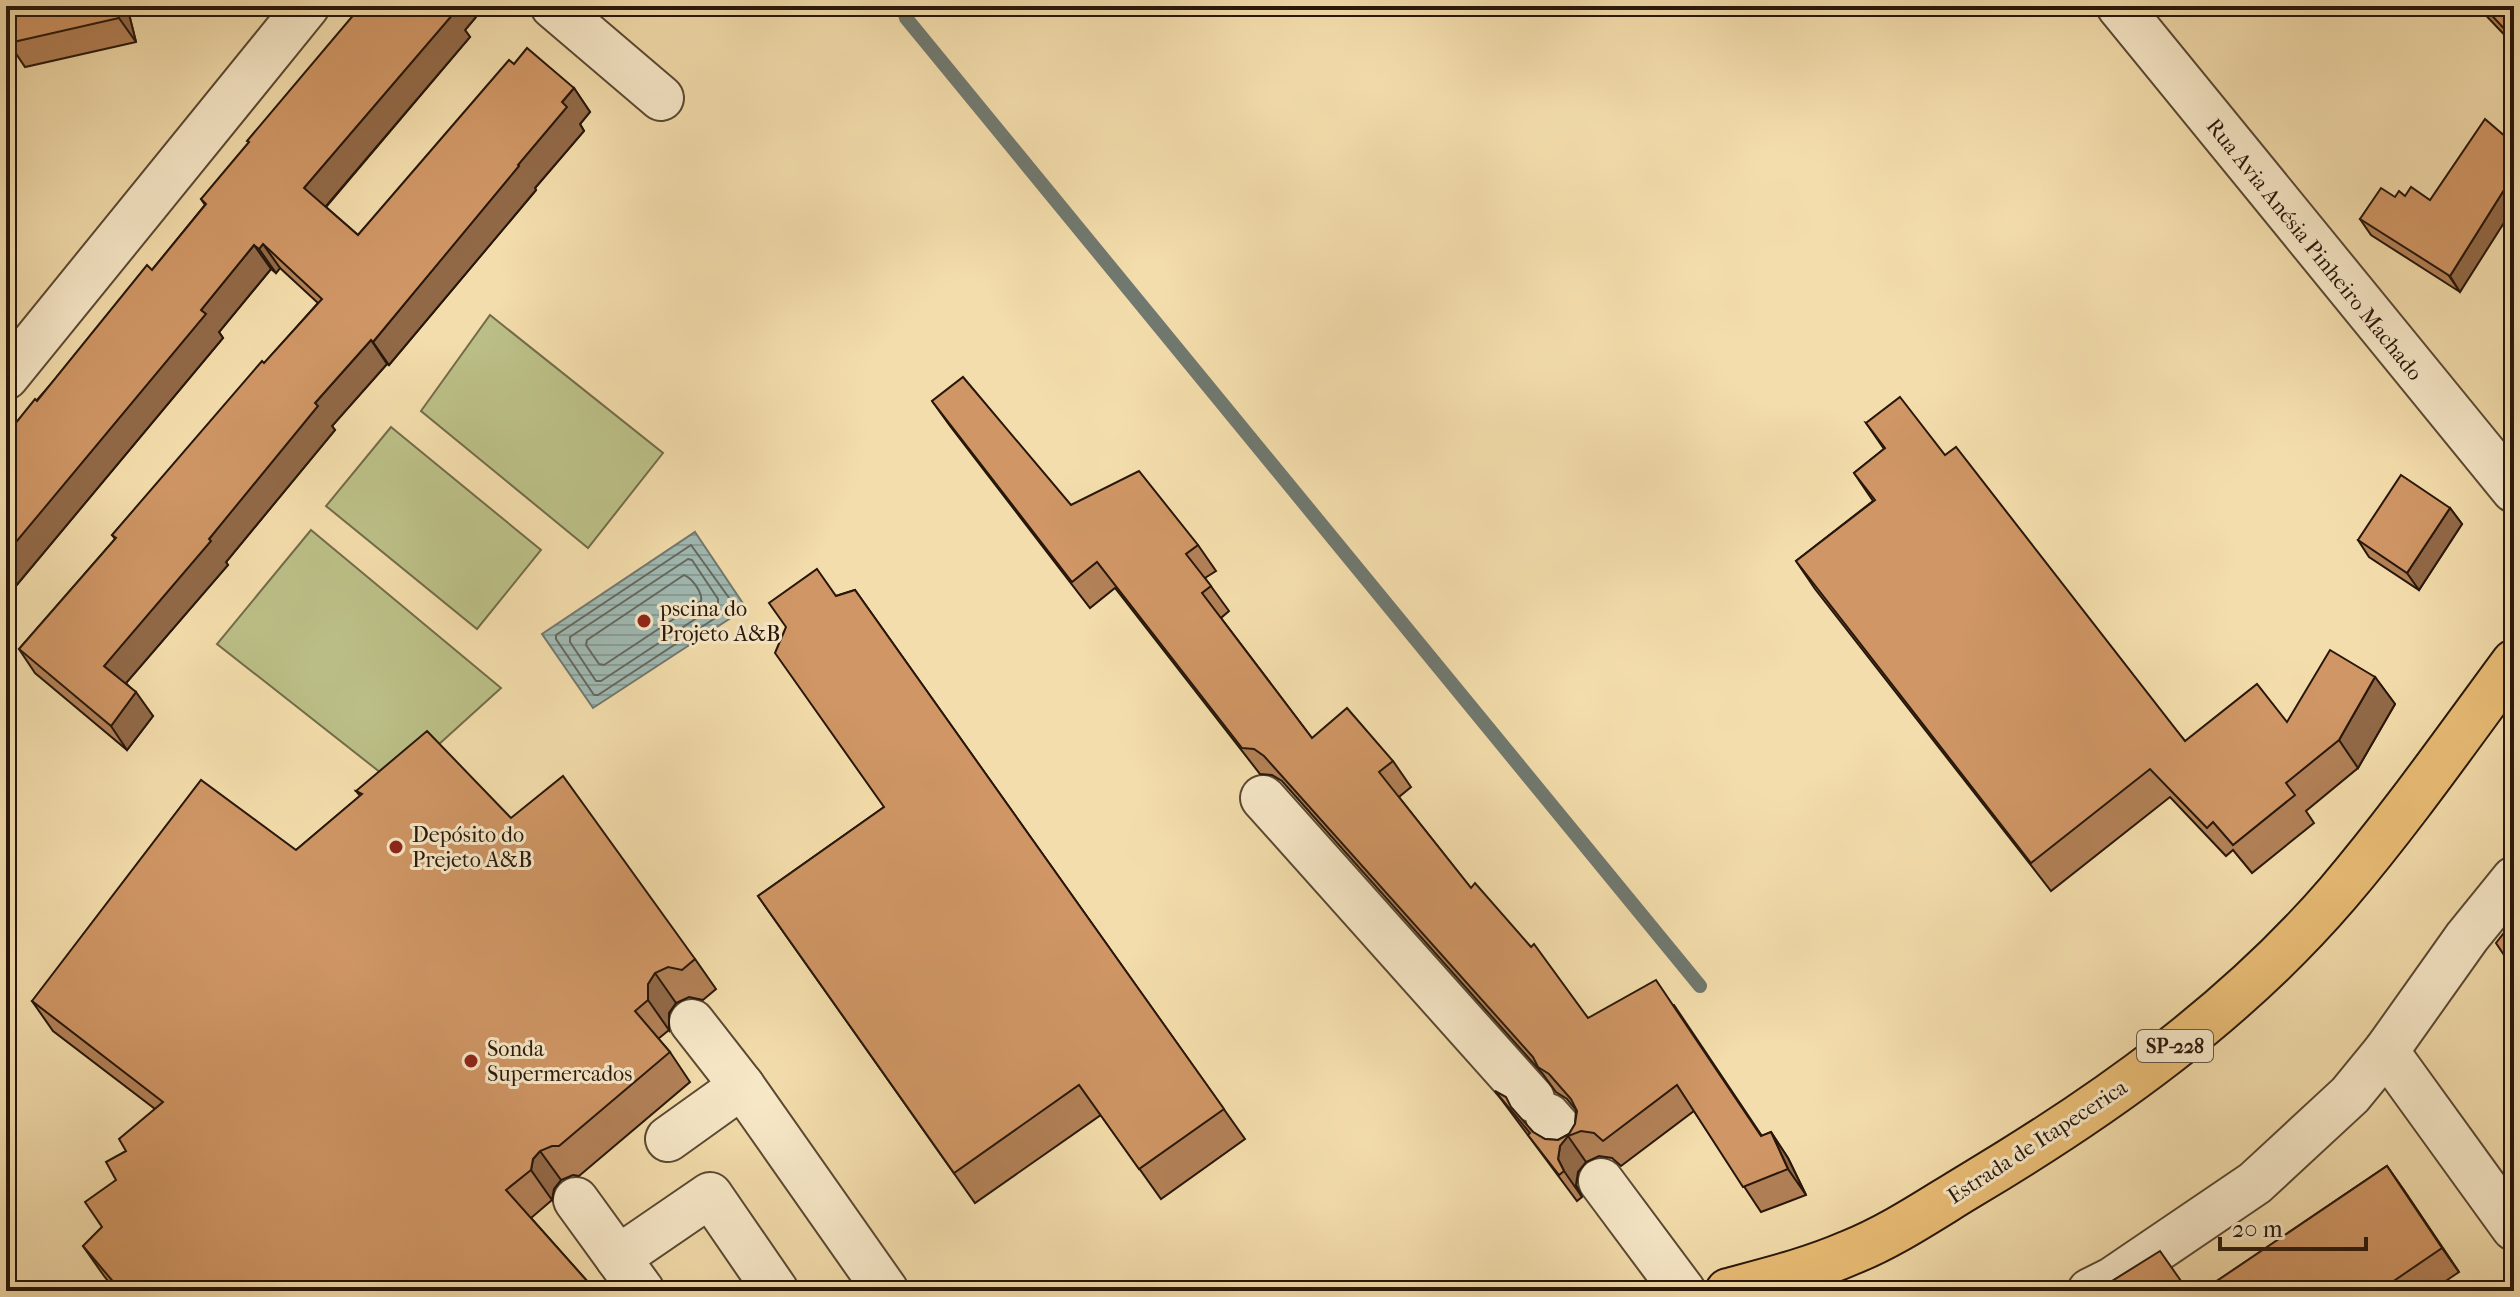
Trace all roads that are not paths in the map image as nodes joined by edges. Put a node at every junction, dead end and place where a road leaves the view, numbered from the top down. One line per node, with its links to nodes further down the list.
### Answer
1 (307, 6): 5 (street)
2 (553, 6): 4 (street)
3 (2119, 6): 6 (street, Rua Avia Anésia Pinheiro Machado)
4 (661, 98)
5 (6, 377)
6 (2514, 490)
7 (2514, 662): 22 (main road, Estrada de Itapecerica / SP-228)
8 (1263, 798): 13 (street)
9 (2514, 879): 11 (street)
10 (692, 1022): 12 (street)
11 (2386, 1051): 17 (street); 23 (street)
12 (742, 1086): 14 (street); 20 (street)
13 (1550, 1119)
14 (668, 1139)
15 (1601, 1181): 21 (street)
16 (576, 1200): 18 (street)
17 (2514, 1228)
18 (630, 1275): 19 (street)
19 (776, 1291)
20 (886, 1291)
21 (1683, 1291)
22 (1728, 1291)
23 (2090, 1291)

